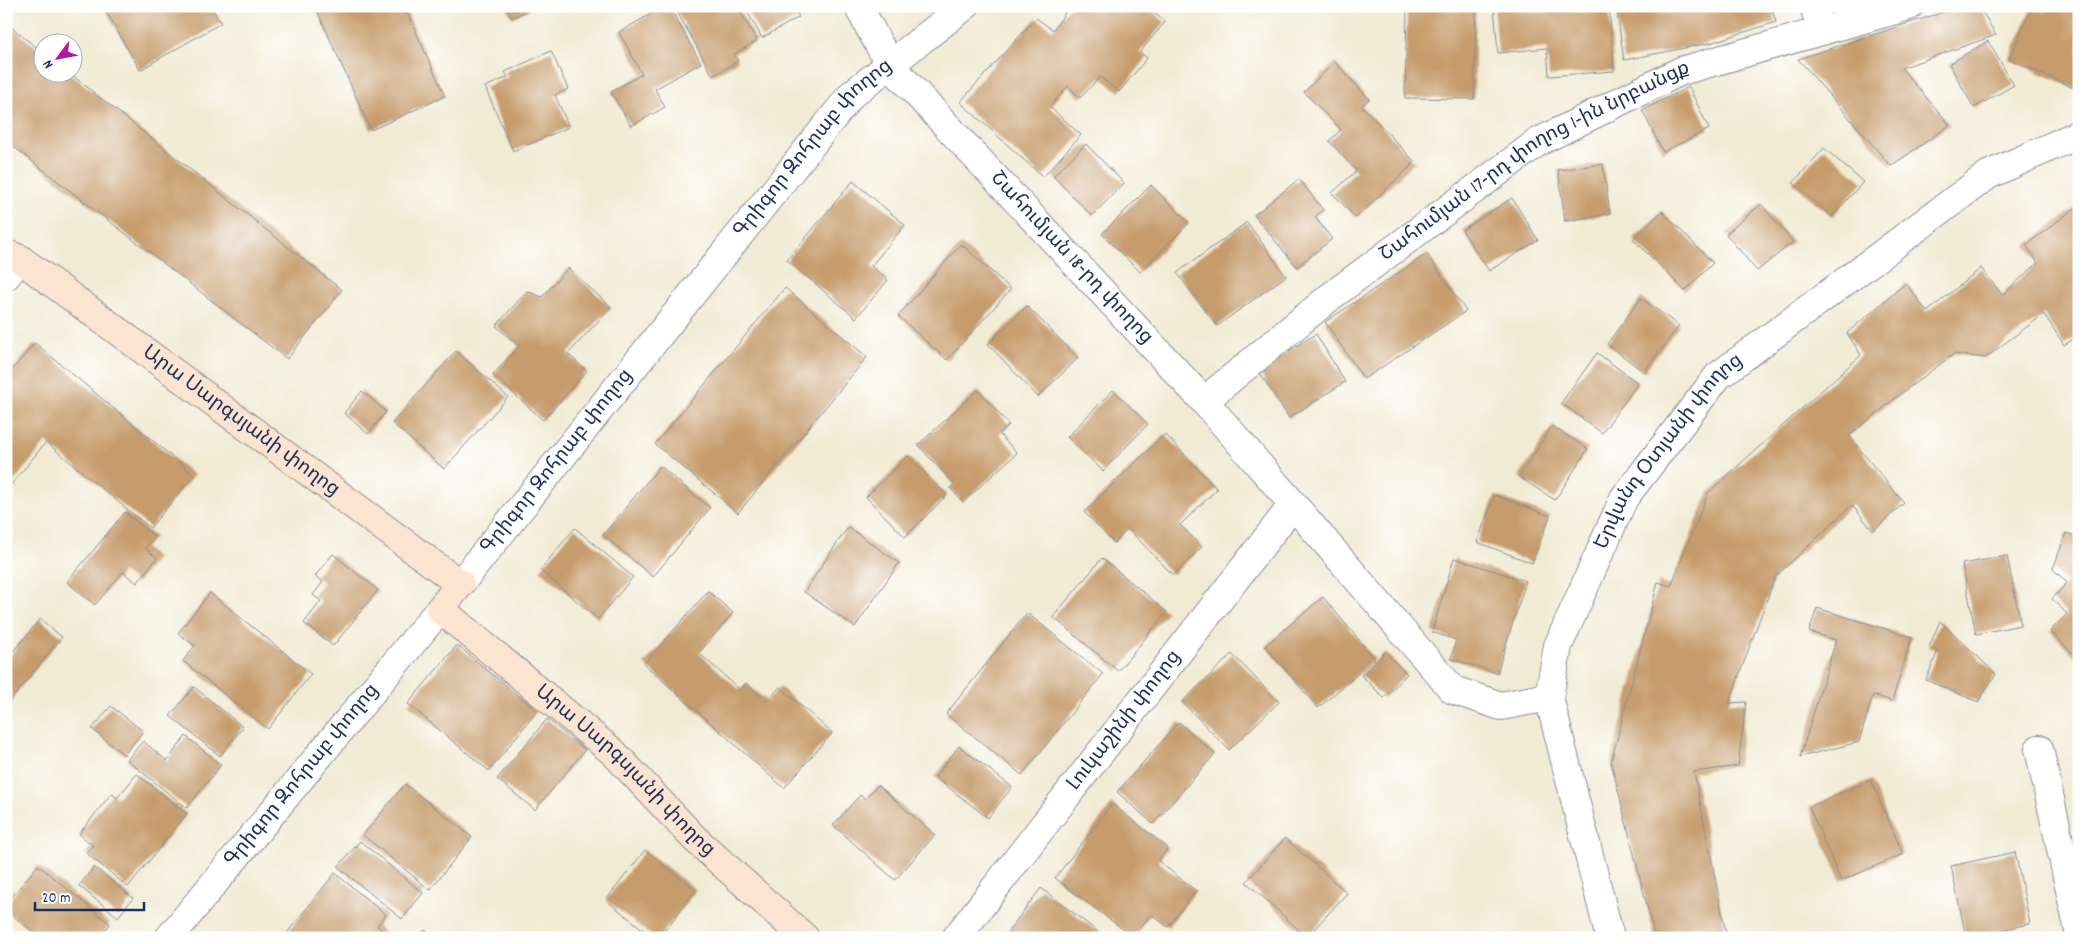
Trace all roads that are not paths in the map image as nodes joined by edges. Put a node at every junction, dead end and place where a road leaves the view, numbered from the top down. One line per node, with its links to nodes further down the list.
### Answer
1 (858, 6): 5 (street, Շահումյան 18-րդ փողոց)
2 (965, 6): 5 (street, Գրիգոր Զոհրաբ փողոց)
3 (1909, 6): 4 (street, Շահումյան 17-րդ փողոց 1-ին նրբանցք)
4 (1818, 19): 9 (street, Շահումյան 17-րդ փողոց 1-ին նրբանցք)
5 (890, 65): 9 (street, Շահումյան 18-րդ փողոց); 11 (street, Գրիգոր Զոհրաբ փողոց)
6 (2079, 134): 13 (street, Երվանդ Օտյանի փողոց)
7 (6, 234): 8 (street, Արա Սարգսյանի փողոց)
8 (11, 263): 11 (street, Արա Սարգսյանի փողոց)
9 (1204, 401): 10 (street, Շահումյան 18-րդ փողոց)
10 (1294, 506): 13 (street, Շահումյան 18-րդ փողոց); 18 (street, Լուկաշինի փողոց)
11 (460, 584): 12 (street, Գրիգոր Զոհրաբ փողոց)
12 (440, 609): 16 (street, Գրիգոր Զոհրաբ փողոց); 17 (street, Արա Սարգսյանի փողոց)
13 (1550, 697): 19 (street, Երվանդ Օտյանի փողոց)
14 (2039, 749): 15 (street)
15 (2079, 931)
16 (169, 938)
17 (805, 938)
18 (956, 938)
19 (1610, 938)

